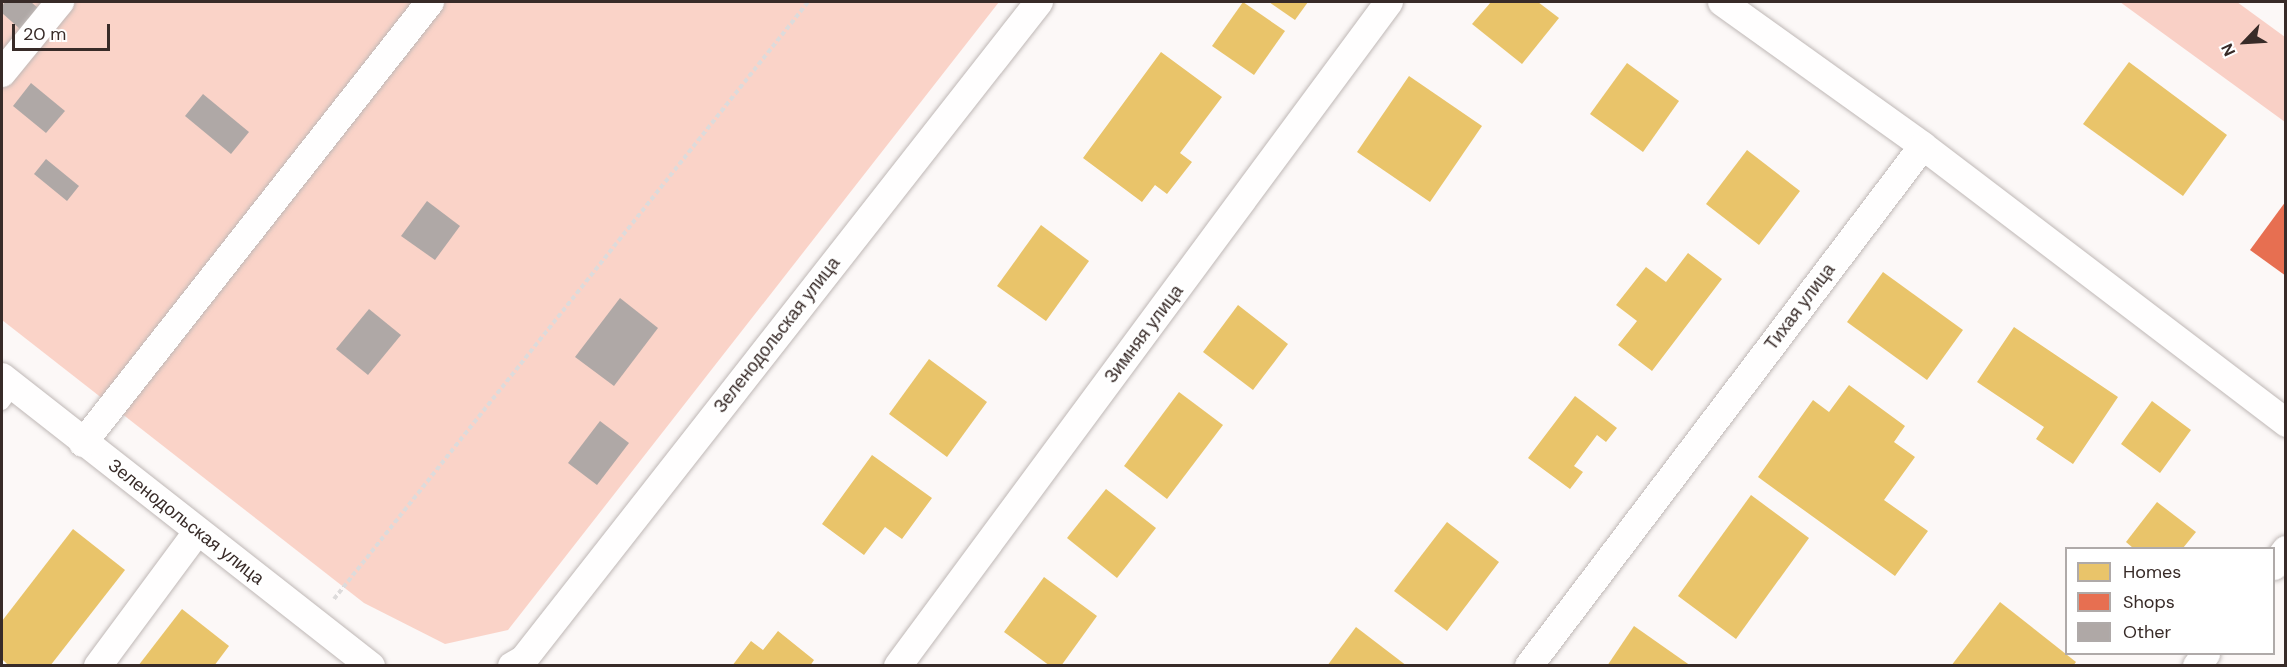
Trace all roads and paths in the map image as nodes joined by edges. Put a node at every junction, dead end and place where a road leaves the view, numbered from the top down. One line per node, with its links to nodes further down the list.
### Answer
1 (60, 2): 7 (street)
2 (430, 2): 11 (street)
3 (808, 2): 15 (path)
4 (1039, 2): 18 (street, Зеленодольская улица)
5 (1389, 2): 19 (street, Зимняя улица)
6 (1722, 2): 8 (street)
7 (2, 73)
8 (1923, 146): 10 (street); 20 (street, Тихая улица)
9 (6, 389): 11 (street, Зеленодольская улица)
10 (2286, 423)
11 (83, 442): 12 (street, Зеленодольская улица)
12 (197, 532): 15 (street, Зеленодольская улица); 16 (street)
13 (2286, 550): 14 (street)
14 (2275, 565)
15 (315, 623): 17 (street, Зеленодольская улица)
16 (98, 666)
17 (372, 666)
18 (512, 666)
19 (898, 666)
20 (1529, 666)

